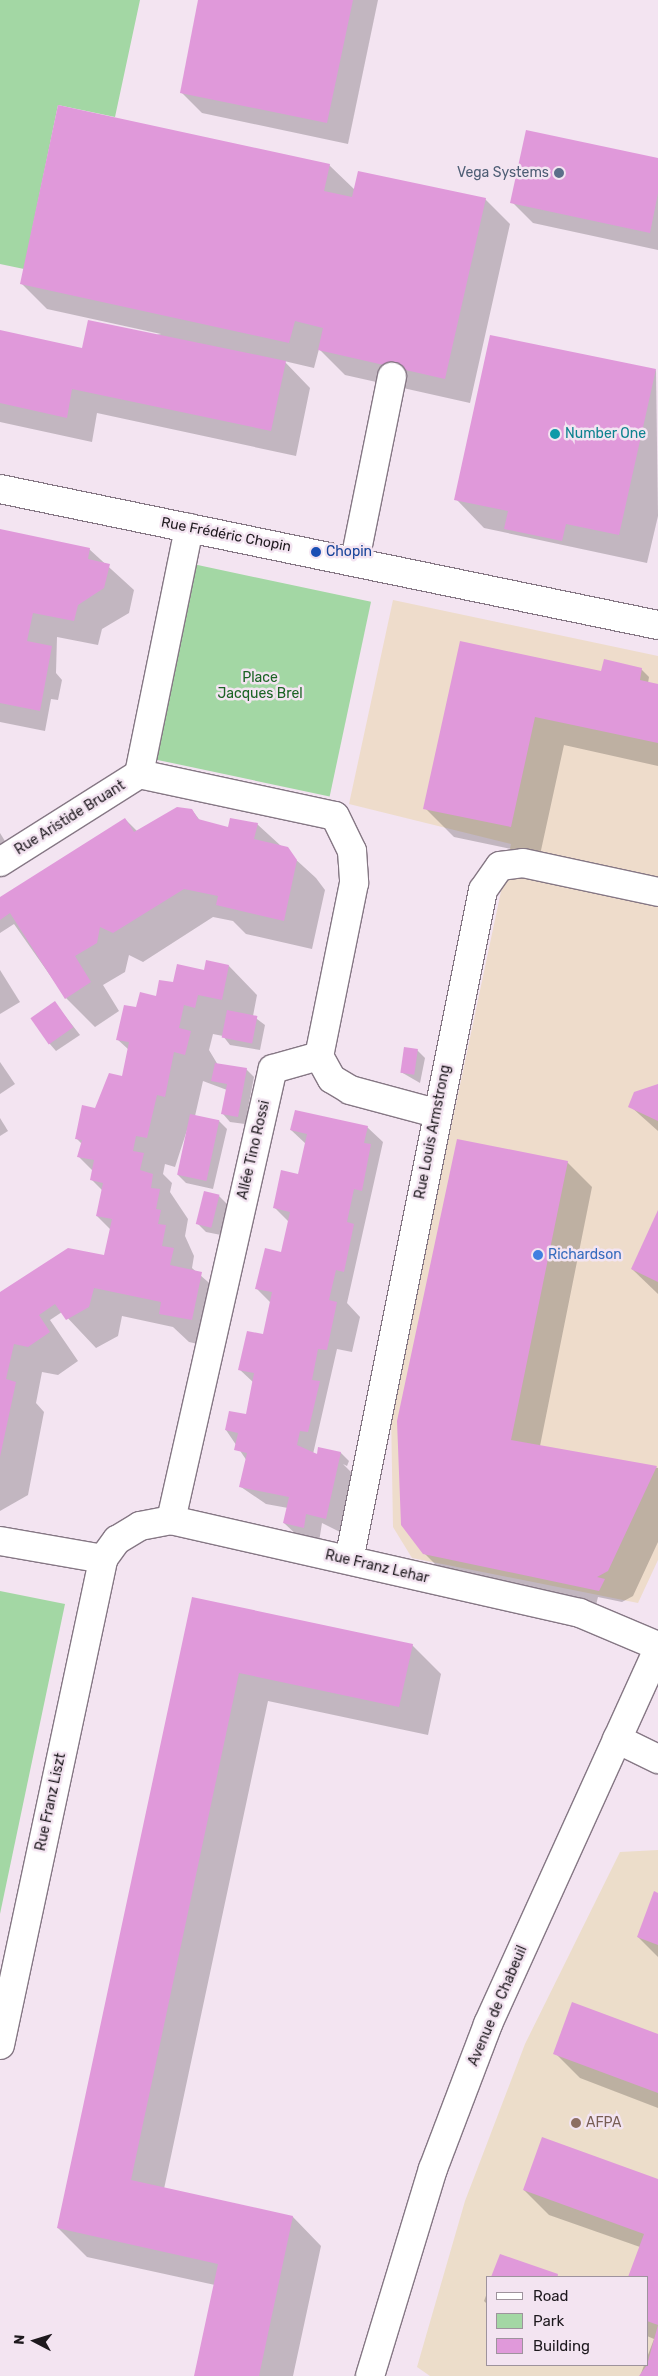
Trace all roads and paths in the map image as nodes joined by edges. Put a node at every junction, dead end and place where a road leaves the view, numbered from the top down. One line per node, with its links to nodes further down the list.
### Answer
1 (392, 377): 4 (street)
2 (0, 489): 3 (street, Rue Frédéric Chopin)
3 (189, 528): 4 (street, Rue Frédéric Chopin); 6 (street)
4 (355, 560): 5 (street, Rue Frédéric Chopin)
5 (658, 625)
6 (139, 774): 7 (street, Rue Aristide Bruant); 9 (street)
7 (0, 862)
8 (658, 892): 10 (street, Rue Louis Armstrong)
9 (320, 1056): 10 (street); 11 (street, Allée Tino Rossi)
10 (436, 1113): 14 (street, Rue Louis Armstrong)
11 (171, 1520): 13 (street, Rue Franz Lehar); 14 (street, Rue Franz Lehar)
12 (0, 1541): 13 (street)
13 (103, 1559): 18 (street, Rue Franz Liszt)
14 (349, 1560): 15 (street, Rue Franz Lehar)
15 (658, 1648): 16 (street, Avenue de Chabeuil)
16 (617, 1739): 17 (street); 19 (street, Avenue de Chabeuil)
17 (658, 1759)
18 (0, 2045)
19 (370, 2376)

